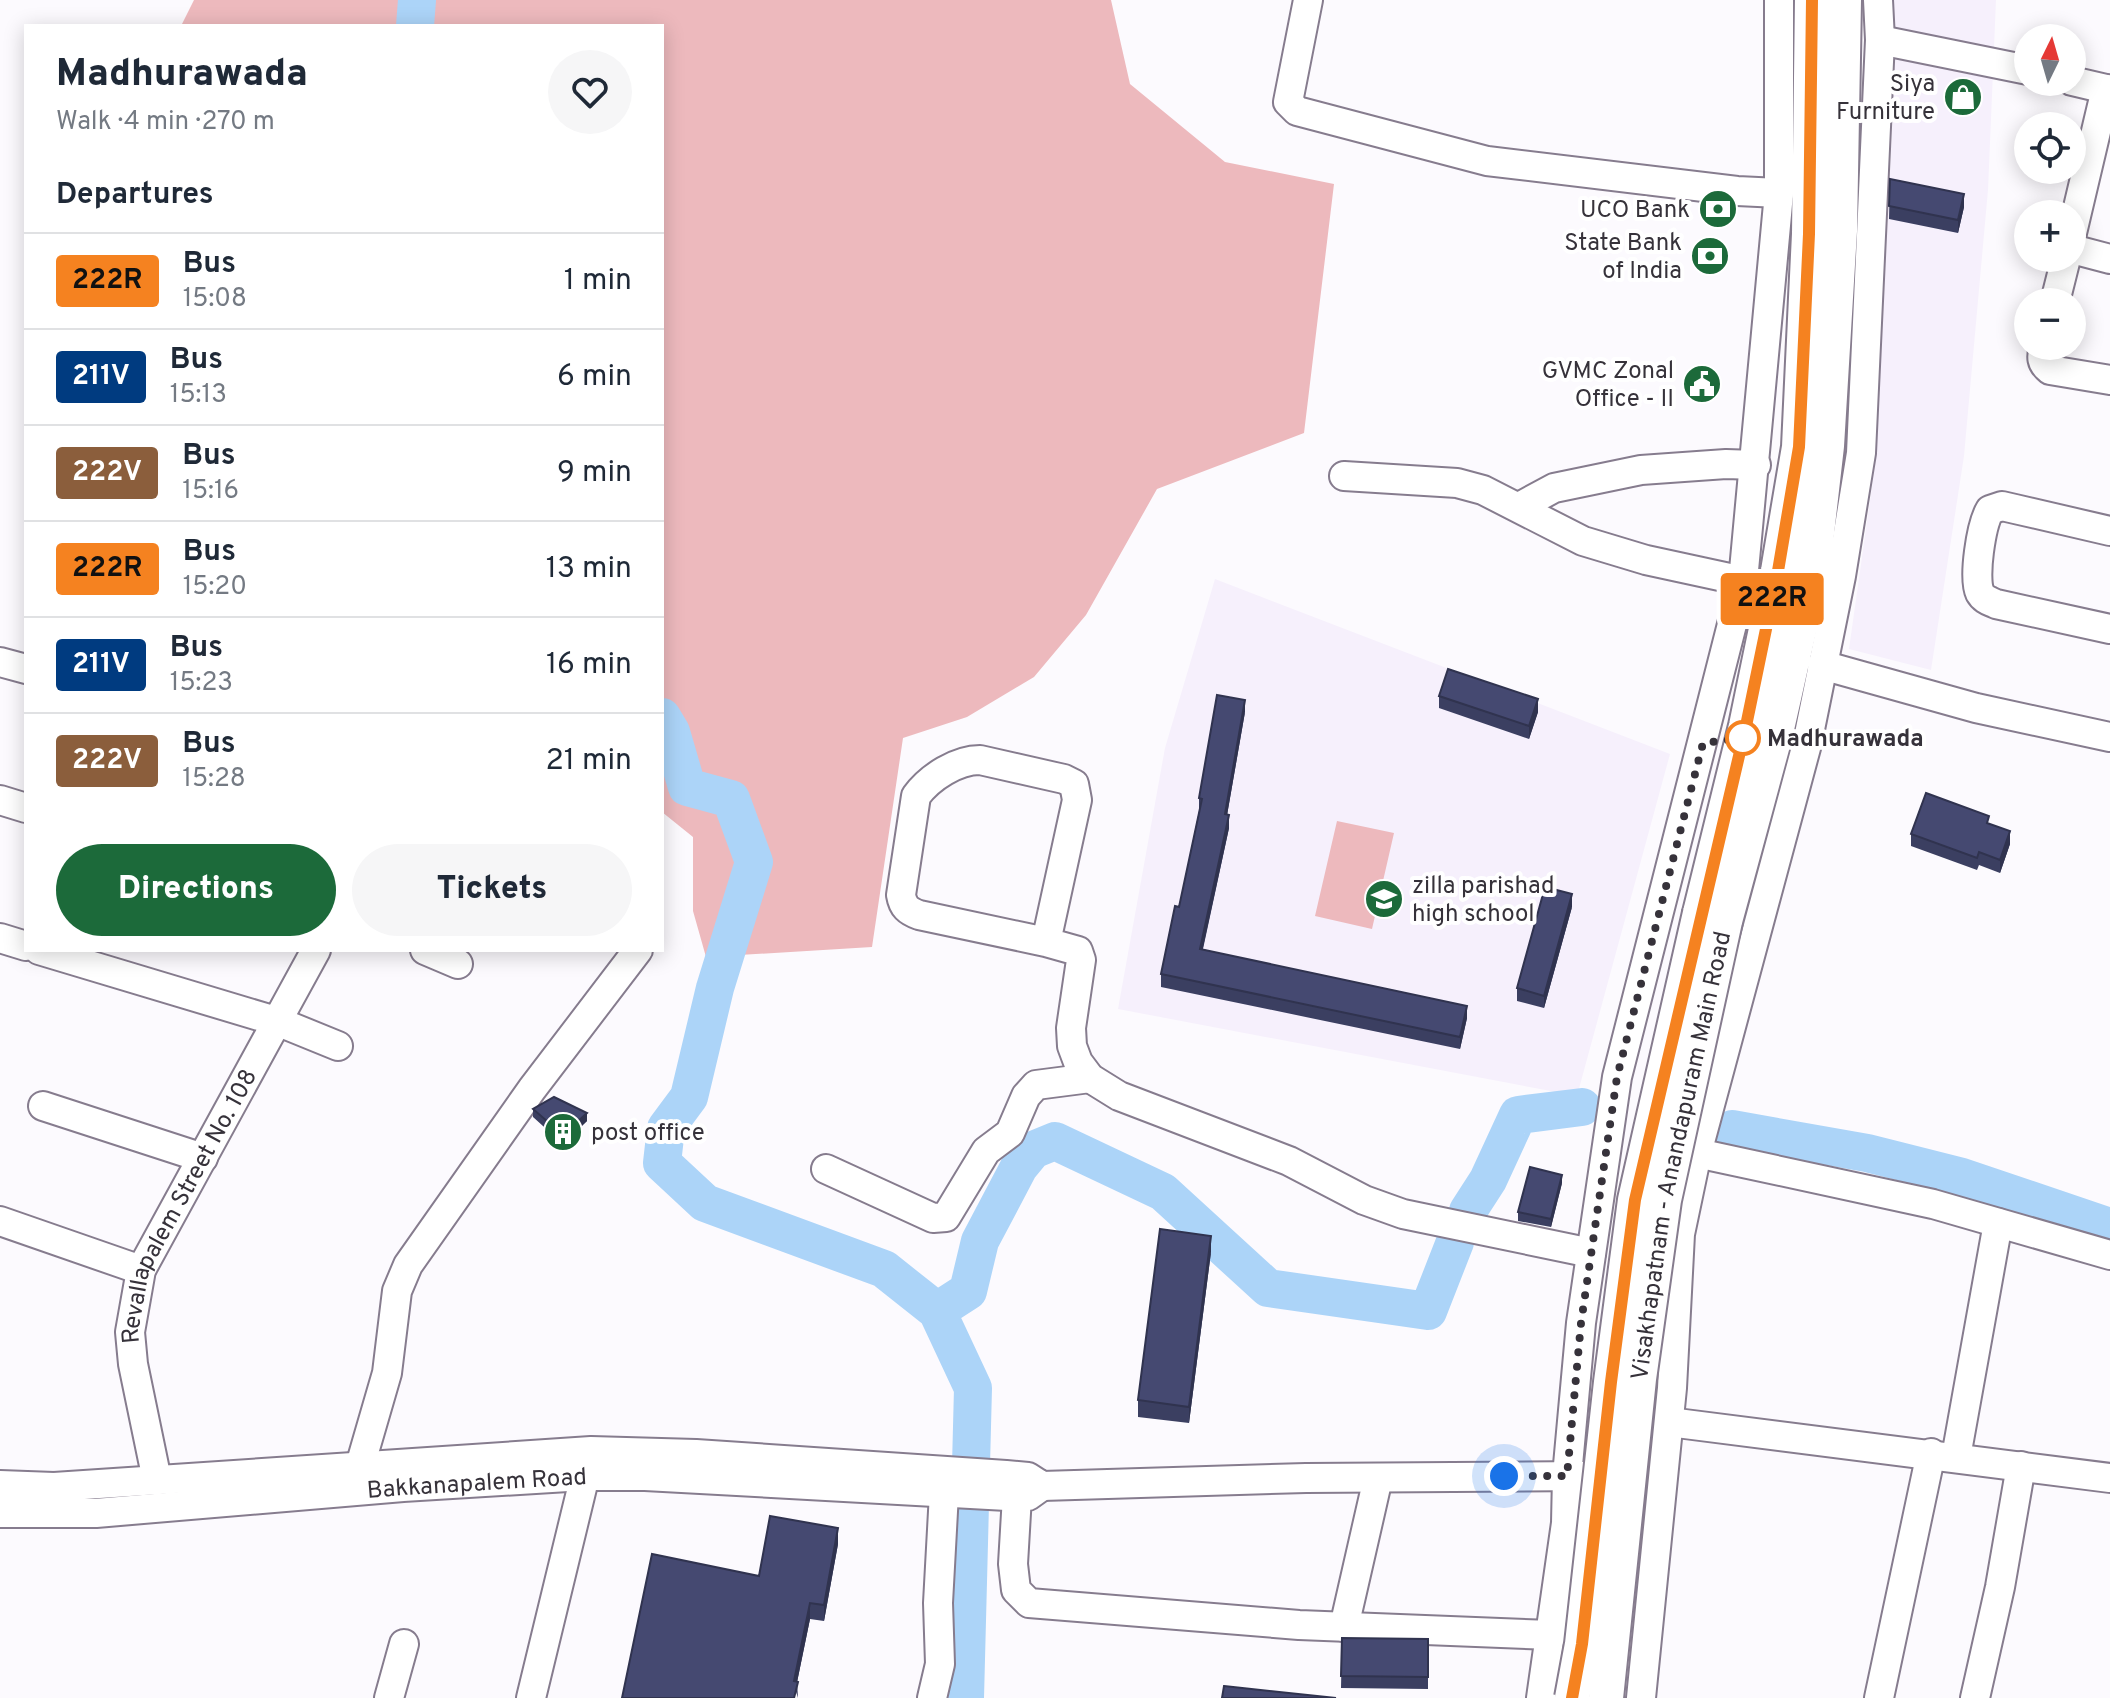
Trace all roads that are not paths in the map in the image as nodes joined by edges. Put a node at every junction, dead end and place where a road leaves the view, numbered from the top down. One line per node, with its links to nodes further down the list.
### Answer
1 (1308, 0): 10 (street)
2 (1779, 0): 10 (street)
3 (1812, 0): 28 (main road, Visakhapatnam - Anandapuram Main Road)
4 (1844, 0): 28 (main road, Visakhapatnam - Anandapuram Main Road)
5 (1878, 0): 6 (street)
6 (1880, 40): 7 (street); 23 (street)
7 (2014, 67)
8 (2086, 84): 9 (street)
9 (2108, 90): 11 (street)
10 (1779, 193): 16 (street)
11 (2080, 200)
12 (2086, 253): 13 (street)
13 (2110, 259)
14 (2042, 360): 15 (street)
15 (2110, 380)
16 (1756, 465): 18 (street); 20 (street)
17 (1344, 476): 18 (street)
18 (1519, 507): 20 (street)
19 (2110, 531): 21 (street)
20 (1743, 581): 46 (street)
21 (2110, 629)
22 (0, 662): 24 (street)
23 (1822, 665): 25 (street); 42 (street)
24 (24, 668)
25 (2110, 737)
26 (0, 800): 27 (street)
27 (24, 807)
28 (1713, 917): 70 (main road, Visakhapatnam - Anandapuram Main Road, bridge); 71 (main road, Visakhapatnam - Anandapuram Main Road, bridge)
29 (0, 938): 31 (street)
30 (1046, 942): 30 (street); 39 (street)
31 (24, 945)
32 (46, 952): 37 (street)
33 (315, 952): 37 (street, Revallapalem Street No. 108)
34 (430, 952): 36 (street)
35 (636, 952): 52 (street)
36 (458, 964)
37 (279, 1022): 38 (street); 41 (street, Revallapalem Street No. 108)
38 (338, 1046)
39 (1090, 1078): 43 (street); 46 (street)
40 (43, 1106): 41 (street)
41 (208, 1149): 48 (street, Revallapalem Street No. 108)
42 (1697, 1153): 45 (street); 49 (street)
43 (826, 1169)
44 (0, 1221): 48 (street)
45 (1998, 1223): 47 (street); 50 (street)
46 (1591, 1253): 54 (street)
47 (2110, 1255)
48 (141, 1270): 58 (street, Revallapalem Street No. 108)
49 (1669, 1422): 50 (street); 57 (street)
50 (1943, 1455): 53 (street); 73 (street)
51 (588, 1464): 52 (street); 60 (street); 62 (street, Bakkanapalem Road); 67 (street)
52 (360, 1466): 58 (street)
53 (2021, 1466): 56 (street); 74 (street)
54 (1567, 1476): 55 (street); 57 (street); 64 (street)
55 (1378, 1478): 61 (street); 63 (street)
56 (2110, 1478)
57 (1662, 1479): 72 (street)
58 (157, 1480): 59 (street)
59 (0, 1485)
60 (952, 1486): 61 (street); 68 (street)
61 (1018, 1488): 63 (street)
62 (0, 1513)
63 (1344, 1627): 64 (street)
64 (1552, 1635): 69 (street)
65 (404, 1644): 66 (street)
66 (389, 1698)
67 (531, 1698)
68 (932, 1698)
69 (1541, 1698)
70 (1572, 1698)
71 (1606, 1698)
72 (1641, 1698)
73 (1879, 1698)
74 (1975, 1698)

